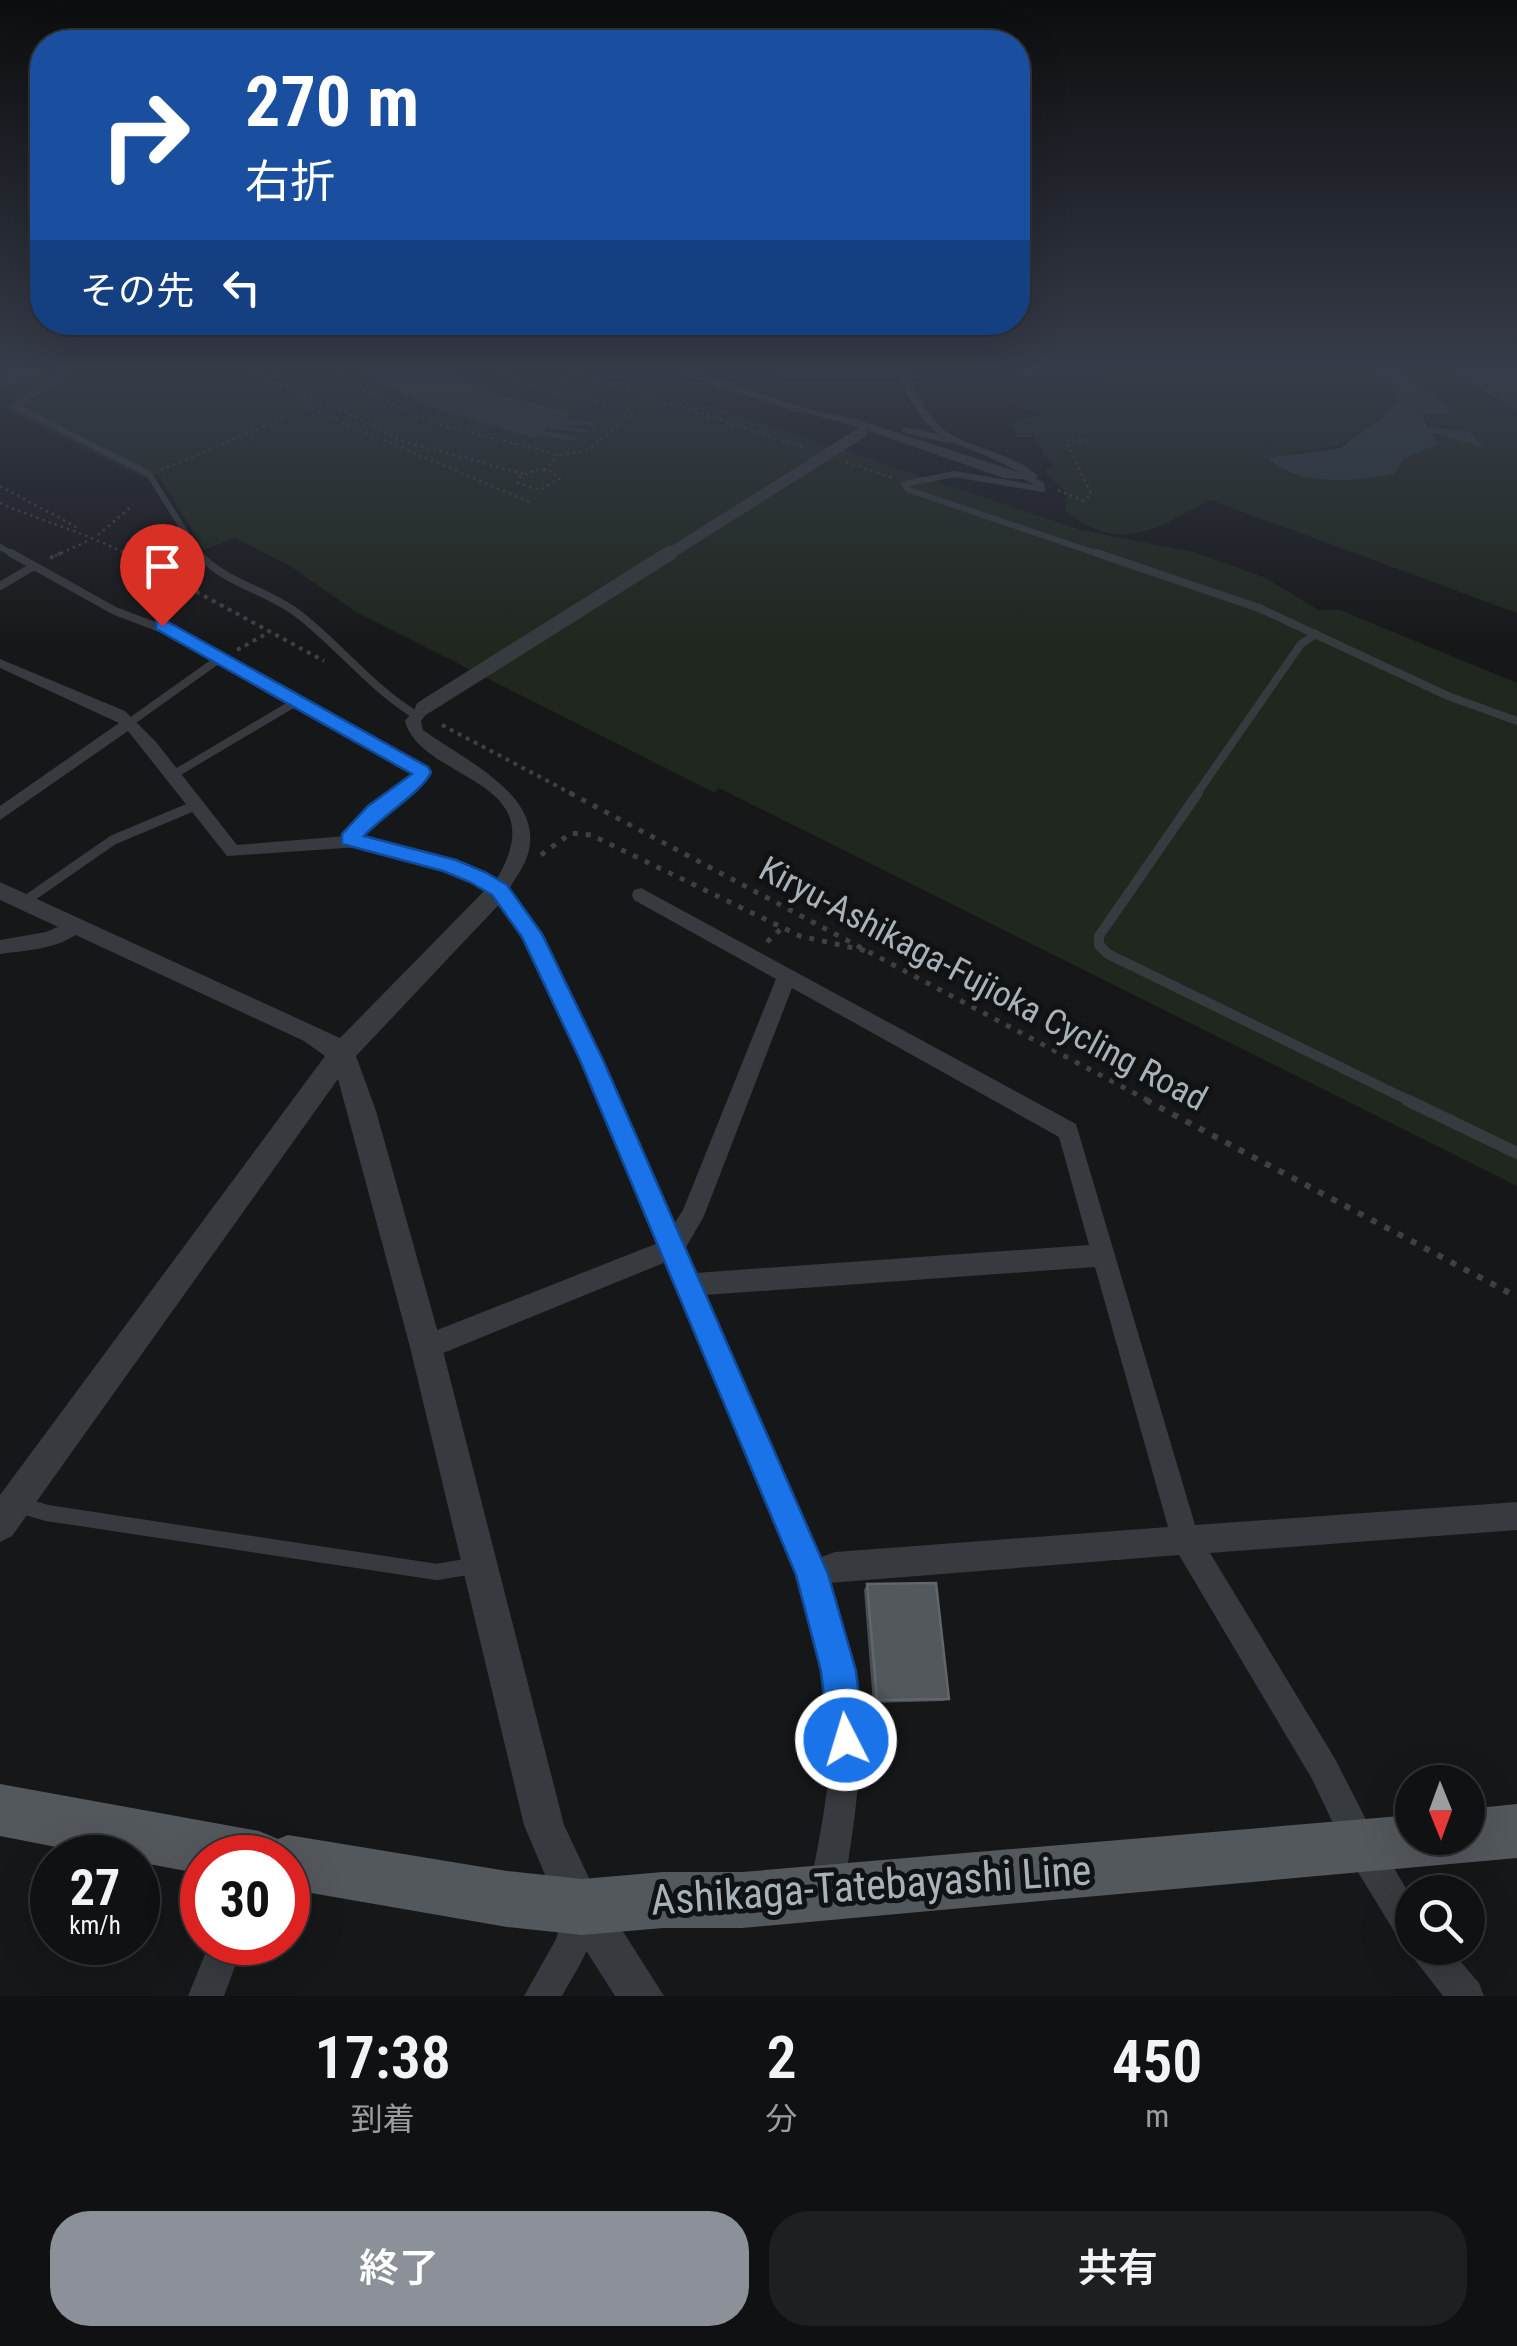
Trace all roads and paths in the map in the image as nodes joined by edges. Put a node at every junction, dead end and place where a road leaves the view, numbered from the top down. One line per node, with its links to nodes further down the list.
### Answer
1 (121, 460): 12 (lane)
2 (182, 460): 12 (path)
3 (431, 460): 18 (path)
4 (470, 460): 13 (path)
5 (554, 460): 11 (path)
6 (819, 460): 35 (street, bridge)
7 (840, 460): 15 (path)
8 (961, 460): 14 (street)
9 (1000, 460): 14 (street)
10 (1075, 460): 16 (path)
11 (544, 470): 13 (path); 13 (path)
12 (149, 474): 35 (lane)
13 (524, 474)
14 (1028, 478): 16 (lane)
15 (904, 484): 16 (lane); 28 (lane)
16 (1040, 484)
17 (0, 486): 21 (path)
18 (532, 502)
19 (0, 504): 21 (path)
20 (132, 505): 22 (path)
21 (87, 533): 33 (path)
22 (98, 535)
23 (90, 540): 25 (path)
24 (0, 547): 26 (lane)
25 (50, 558)
26 (34, 566): 27 (lane); 31 (lane)
27 (0, 586)
28 (1316, 634): 36 (lane); 51 (lane)
29 (264, 635): 30 (path)
30 (243, 647)
31 (219, 659): 34 (lane); 37 (lane)
32 (0, 664): 37 (street)
33 (333, 666)
34 (296, 702): 38 (lane); 41 (lane)
35 (423, 714): 43 (street); 48 (path, Kiryu-Ashikaga-Fujioka Cycling Road)
36 (1517, 721)
37 (129, 722): 38 (street); 40 (street)
38 (171, 776): 39 (street)
39 (194, 806): 41 (street); 44 (lane)
40 (0, 814)
41 (350, 839): 43 (street)
42 (538, 858): 48 (path)
43 (499, 890): 50 (street); 52 (street)
44 (7, 894): 46 (street)
45 (640, 895): 49 (street)
46 (76, 926): 47 (street); 50 (street)
47 (0, 946)
48 (871, 951): 55 (path, Kiryu-Ashikaga-Fujioka Cycling Road)
49 (786, 979): 52 (street); 53 (street)
50 (342, 1053): 56 (street); 57 (street)
51 (1517, 1154)
52 (671, 1249): 54 (street); 56 (street)
53 (1101, 1254): 54 (street); 59 (street)
54 (687, 1284): 61 (street)
55 (1517, 1297)
56 (426, 1346): 60 (street)
57 (7, 1514): 60 (lane)
58 (1517, 1516): 59 (street)
59 (1186, 1538): 61 (street); 67 (street)
60 (481, 1564): 71 (street)
61 (812, 1574): 69 (street)
62 (0, 1810): 65 (main road)
63 (1517, 1832): 64 (main road)
64 (1485, 1835)
65 (180, 1843)
66 (1395, 1844): 67 (main road, Ashikaga-Tatebayashi Line)
67 (1362, 1847): 69 (main road, Ashikaga-Tatebayashi Line); 70 (street)
68 (310, 1866): 71 (main road, Ashikaga-Tatebayashi Line)
69 (826, 1890): 71 (main road, Ashikaga-Tatebayashi Line)
70 (1395, 1901)
71 (582, 1908): 75 (street); 76 (street)
72 (218, 1965): 74 (street)
73 (1441, 1965): 77 (street)
74 (206, 1996)
75 (542, 1996)
76 (642, 1996)
77 (1466, 1996)

